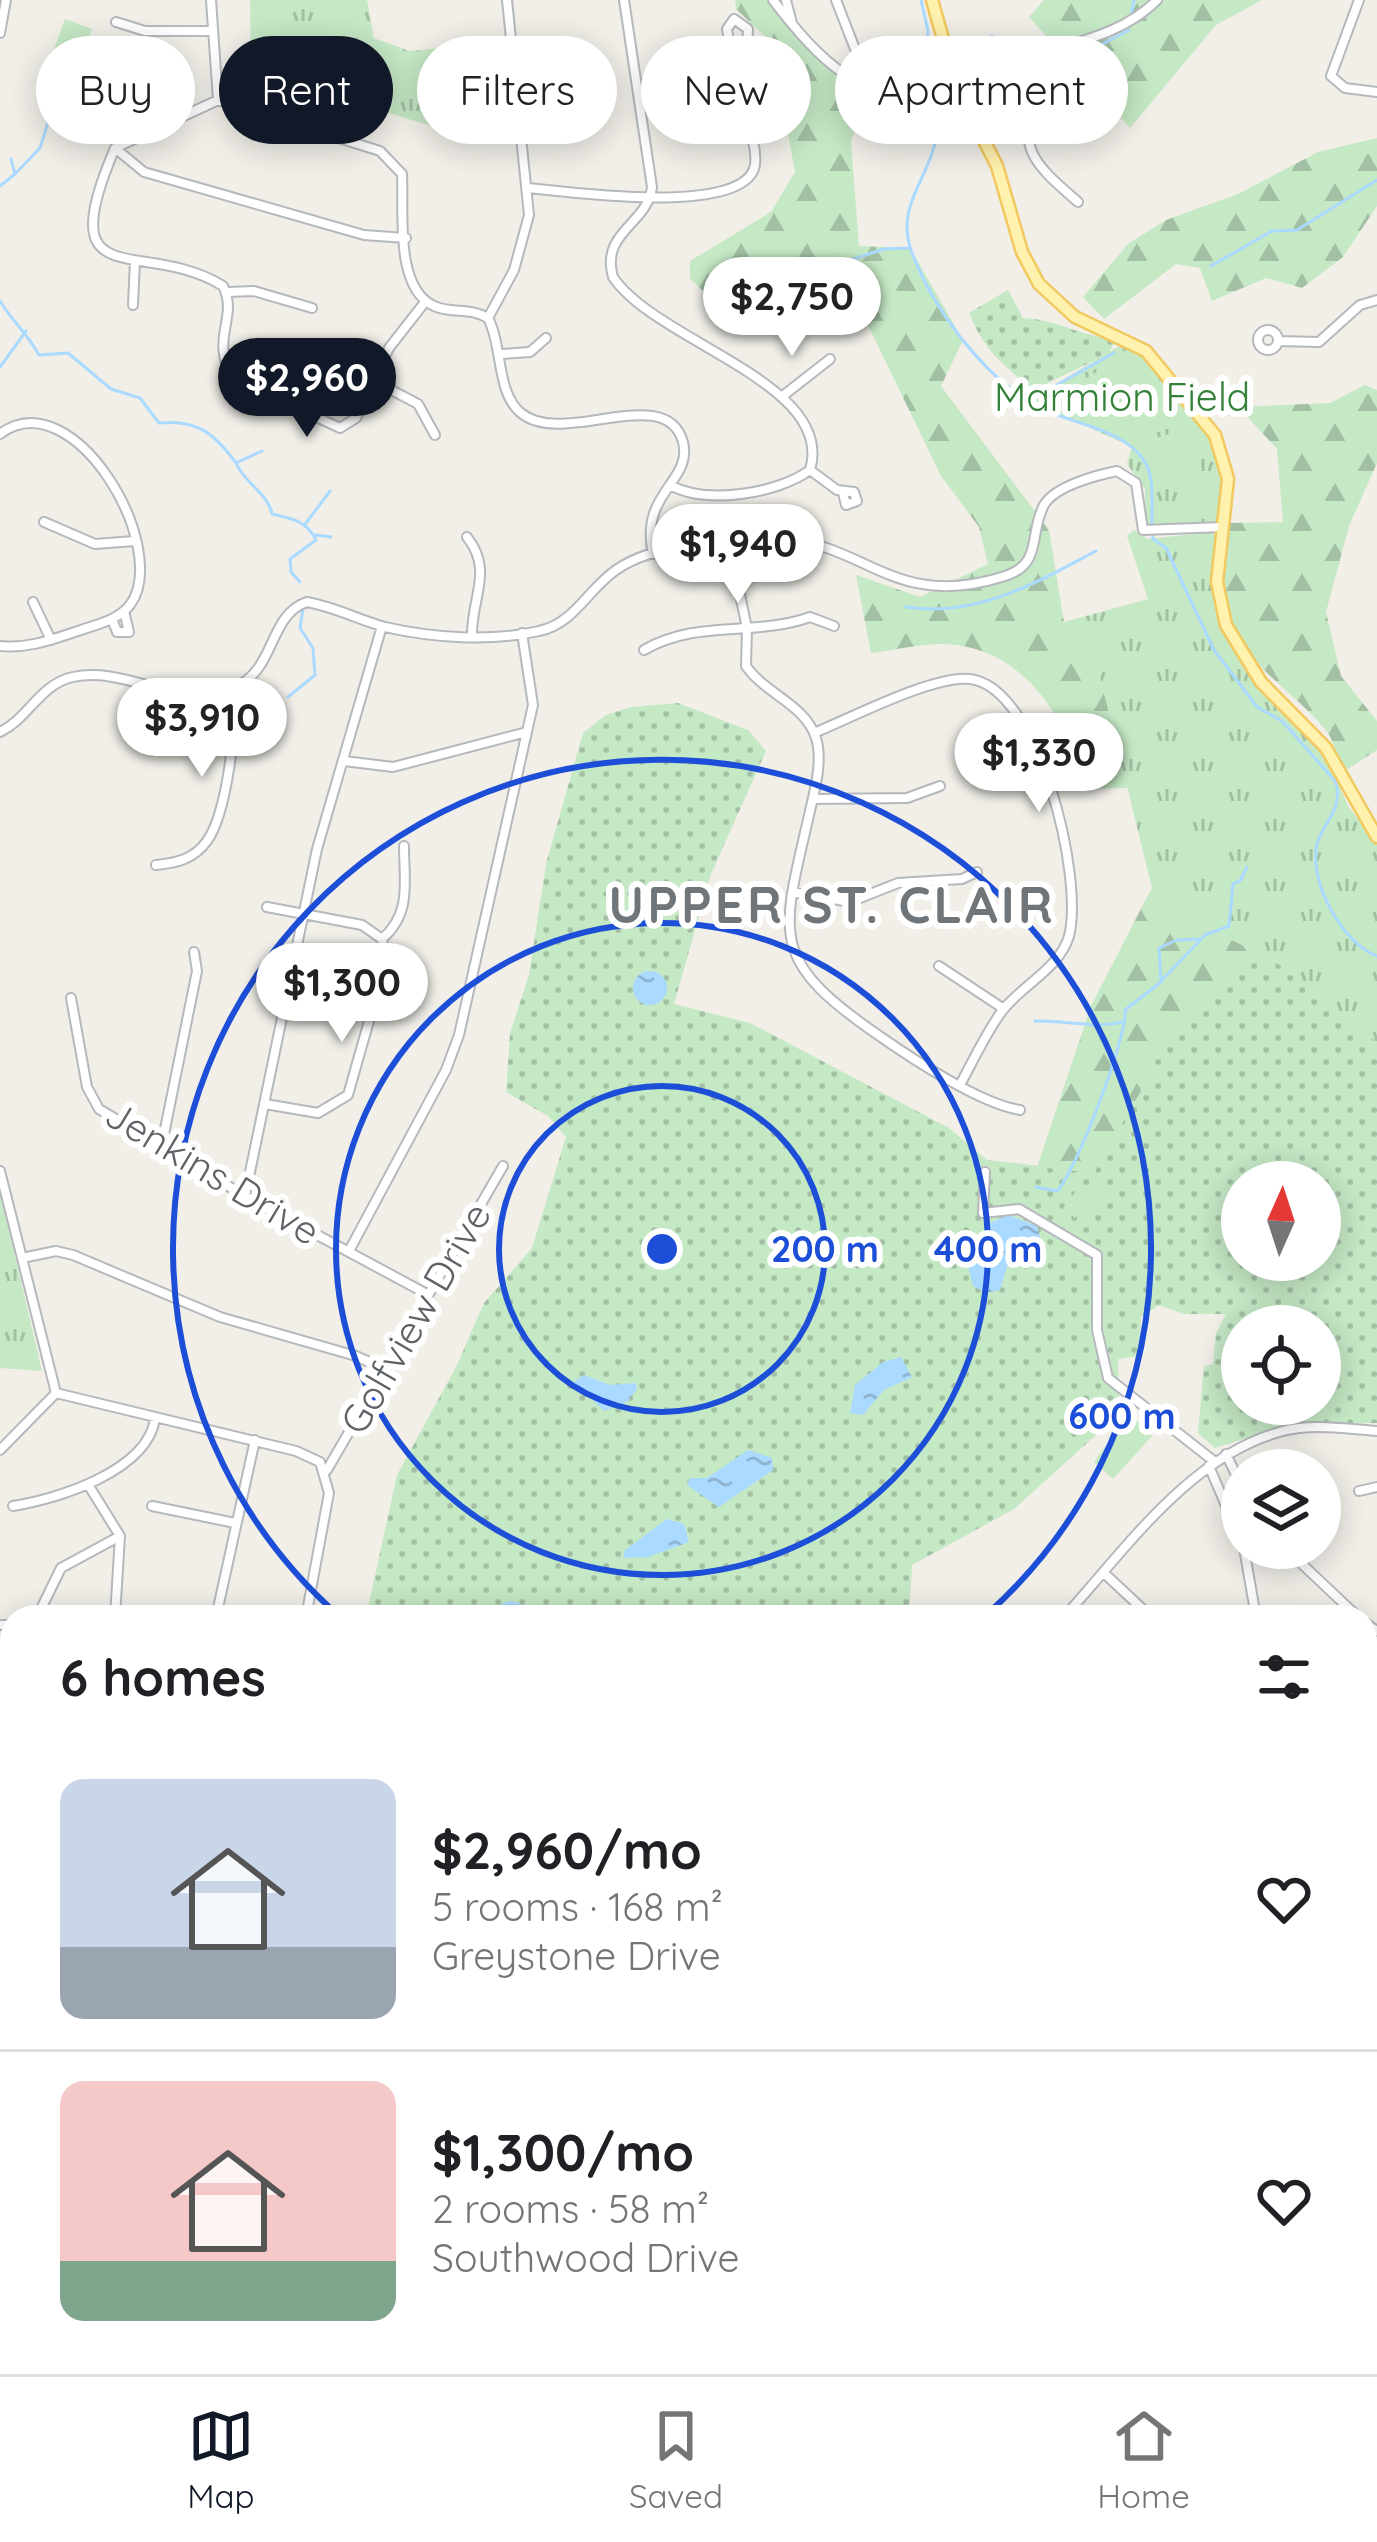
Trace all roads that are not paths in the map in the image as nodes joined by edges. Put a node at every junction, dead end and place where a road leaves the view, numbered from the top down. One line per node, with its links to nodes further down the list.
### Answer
1 (6, 0): 12 (street)
2 (211, 0): 14 (street)
3 (507, 0): 27 (street)
4 (624, 0): 28 (street)
5 (773, 0): 13 (street)
6 (786, 0): 13 (street)
7 (836, 0): 16 (street)
8 (932, 0): 17 (main road)
9 (1157, 0): 18 (street)
10 (1359, 0): 20 (street)
11 (116, 22): 14 (street)
12 (1, 23): 15 (street)
13 (792, 24): 19 (street)
14 (211, 31): 21 (street)
15 (0, 33)
16 (850, 36)
17 (942, 36)
18 (1094, 36)
19 (835, 69)
20 (1377, 92)
21 (218, 100): 26 (street); 30 (street)
22 (744, 113): 22 (street)
23 (751, 144): 28 (street)
24 (984, 144): 50 (main road)
25 (1031, 144): 29 (street)
26 (115, 148): 30 (street); 31 (street)
27 (528, 188): 28 (street); 37 (street)
28 (651, 198): 43 (street)
29 (1078, 202)
30 (406, 238): 34 (street)
31 (135, 261): 32 (street); 35 (street)
32 (228, 292): 36 (street); 42 (street)
33 (1377, 300): 39 (street)
34 (425, 302): 37 (street); 42 (street)
35 (134, 305)
36 (312, 308)
37 (488, 318): 40 (street)
38 (546, 338): 40 (street)
39 (1278, 341)
40 (502, 355): 47 (street)
41 (830, 359): 43 (street)
42 (376, 382): 45 (street)
43 (784, 395): 46 (street)
44 (0, 434): 52 (street)
45 (435, 435)
46 (810, 470): 47 (street); 48 (street)
47 (670, 485): 54 (street)
48 (843, 493)
49 (44, 522): 52 (street)
50 (1223, 527): 53 (street); 73 (main road)
51 (466, 537): 62 (street)
52 (134, 541): 56 (street)
53 (729, 543): 54 (street); 60 (street)
54 (652, 554): 61 (street)
55 (33, 602): 63 (street)
56 (124, 611): 57 (street); 57 (street)
57 (112, 619): 63 (street)
58 (382, 626): 62 (street); 66 (street); 70 (street)
59 (835, 626): 60 (street)
60 (747, 628): 65 (street); 69 (street)
61 (522, 633): 62 (street); 68 (street)
62 (472, 636)
63 (51, 640): 64 (street)
64 (0, 646)
65 (644, 650)
66 (233, 688): 67 (street); 75 (street)
67 (0, 732)
68 (523, 733): 70 (street); 93 (street)
69 (814, 733): 72 (street); 84 (street)
70 (343, 760): 79 (street)
71 (940, 786): 72 (street)
72 (813, 799): 77 (street)
73 (1377, 837)
74 (404, 846): 80 (street)
75 (156, 865)
76 (976, 872): 77 (street)
77 (791, 892): 85 (street)
78 (267, 907): 79 (street)
79 (303, 914): 80 (street); 86 (street)
80 (382, 939): 86 (street)
81 (194, 952): 88 (street)
82 (939, 966): 84 (street)
83 (71, 998): 88 (street, Jenkins Drive)
84 (1004, 1009): 85 (street)
85 (961, 1083): 87 (street)
86 (265, 1104): 92 (street)
87 (1019, 1110)
88 (162, 1144): 92 (street, Jenkins Drive)
89 (503, 1166): 95 (street, Golfview Drive)
90 (0, 1171): 94 (street)
91 (985, 1172): 104 (street)
92 (245, 1196): 93 (street, Jenkins Drive)
93 (349, 1252): 95 (street, Jenkins Drive)
94 (22, 1258): 96 (street); 97 (street)
95 (425, 1293): 96 (street, Golfview Drive)
96 (384, 1369): 105 (street, Golfview Drive)
97 (56, 1393): 98 (street); 102 (street)
98 (154, 1419): 100 (street); 106 (street)
99 (1377, 1432): 101 (street)
100 (254, 1440): 105 (street); 112 (street)
101 (1240, 1449)
102 (0, 1450)
103 (1221, 1458): 104 (street)
104 (1212, 1464): 108 (street); 116 (street)
105 (327, 1470): 120 (street)
106 (89, 1486): 110 (street); 113 (street)
107 (1377, 1487): 109 (street)
108 (1221, 1488)
109 (1359, 1491)
110 (13, 1505)
111 (152, 1506): 112 (street)
112 (236, 1523): 119 (street)
113 (120, 1536): 117 (street); 118 (street)
114 (1247, 1569): 123 (street)
115 (1307, 1569): 124 (street)
116 (1104, 1573): 121 (street); 122 (street)
117 (42, 1605)
118 (116, 1605)
119 (219, 1605)
120 (308, 1605)
121 (1075, 1605)
122 (1137, 1605)
123 (1254, 1605)
124 (1346, 1605)

